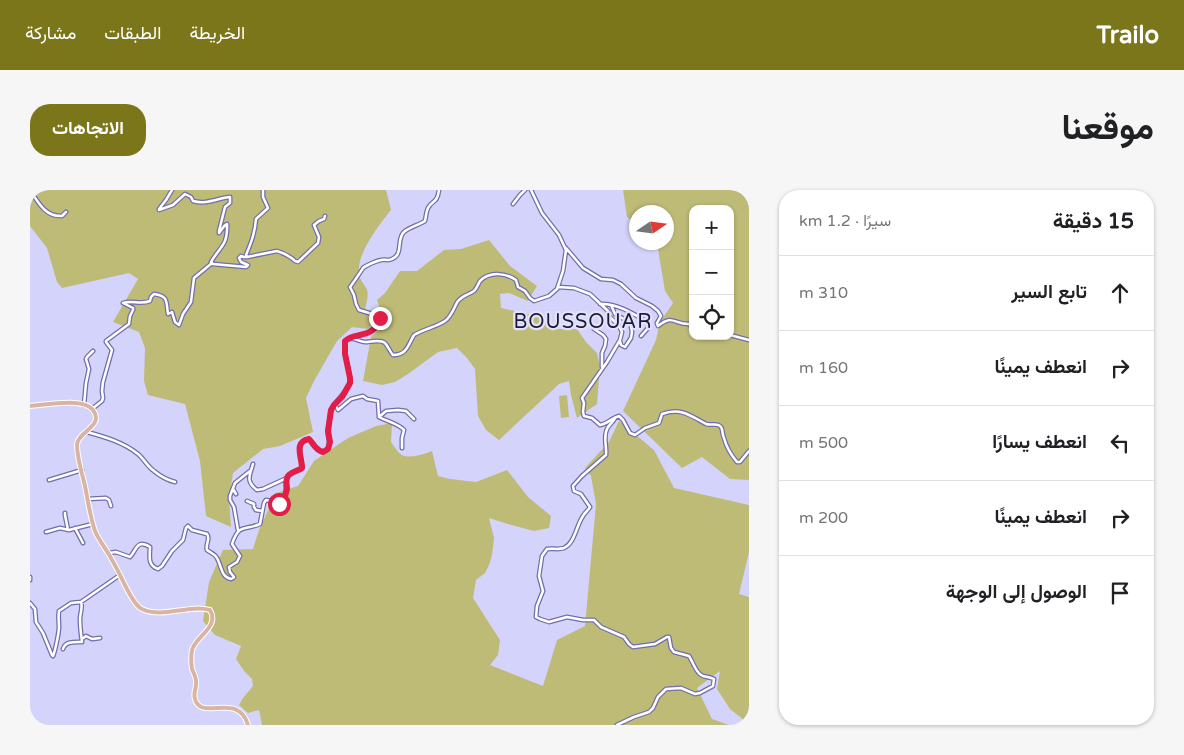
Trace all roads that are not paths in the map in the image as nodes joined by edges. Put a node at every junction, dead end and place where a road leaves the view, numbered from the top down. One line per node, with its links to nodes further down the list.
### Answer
1 (30, 190): 8 (street)
2 (172, 190): 12 (street)
3 (263, 190): 11 (street)
4 (439, 190): 21 (street)
5 (525, 190): 7 (street)
6 (531, 190): 10 (street)
7 (513, 204)
8 (66, 212)
9 (326, 216): 11 (street)
10 (565, 247): 13 (street); 16 (street)
11 (246, 257): 12 (street)
12 (212, 264): 28 (street)
13 (558, 287): 14 (street); 21 (street)
14 (600, 304): 15 (street); 20 (street)
15 (610, 304): 18 (street); 20 (street)
16 (689, 324)
17 (594, 329): 24 (street)
18 (642, 336)
19 (734, 336): 22 (street)
20 (620, 338): 24 (street)
21 (347, 340): 25 (street)
22 (749, 340)
23 (94, 351): 26 (street)
24 (602, 368): 30 (street)
25 (335, 404): 29 (street); 38 (street)
26 (84, 405): 27 (main road); 28 (main road)
27 (30, 406)
28 (92, 409): 32 (main road)
29 (380, 417): 31 (street); 33 (street)
30 (614, 418): 34 (street); 62 (street)
31 (414, 419)
32 (87, 432): 36 (main road); 40 (street)
33 (402, 448)
34 (749, 451)
35 (253, 464): 37 (street)
36 (82, 470): 39 (street); 43 (main road)
37 (250, 471): 38 (street); 41 (street)
38 (287, 478): 46 (street)
39 (49, 480)
40 (175, 482)
41 (233, 487): 42 (street); 51 (street)
42 (236, 494)
43 (88, 499): 45 (street); 48 (main road)
44 (247, 501): 46 (street)
45 (110, 506)
46 (262, 511): 51 (street)
47 (65, 513): 50 (street)
48 (94, 524): 49 (street); 54 (main road)
49 (75, 528): 50 (street); 53 (street)
50 (68, 530): 52 (street)
51 (238, 531): 54 (street)
52 (46, 532)
53 (83, 543)
54 (108, 553): 55 (main road)
55 (120, 575): 56 (street); 61 (main road)
56 (81, 602): 57 (street); 59 (street)
57 (30, 603)
58 (100, 638): 59 (street)
59 (82, 639): 60 (street)
60 (62, 649)
61 (248, 725)
62 (617, 725)

